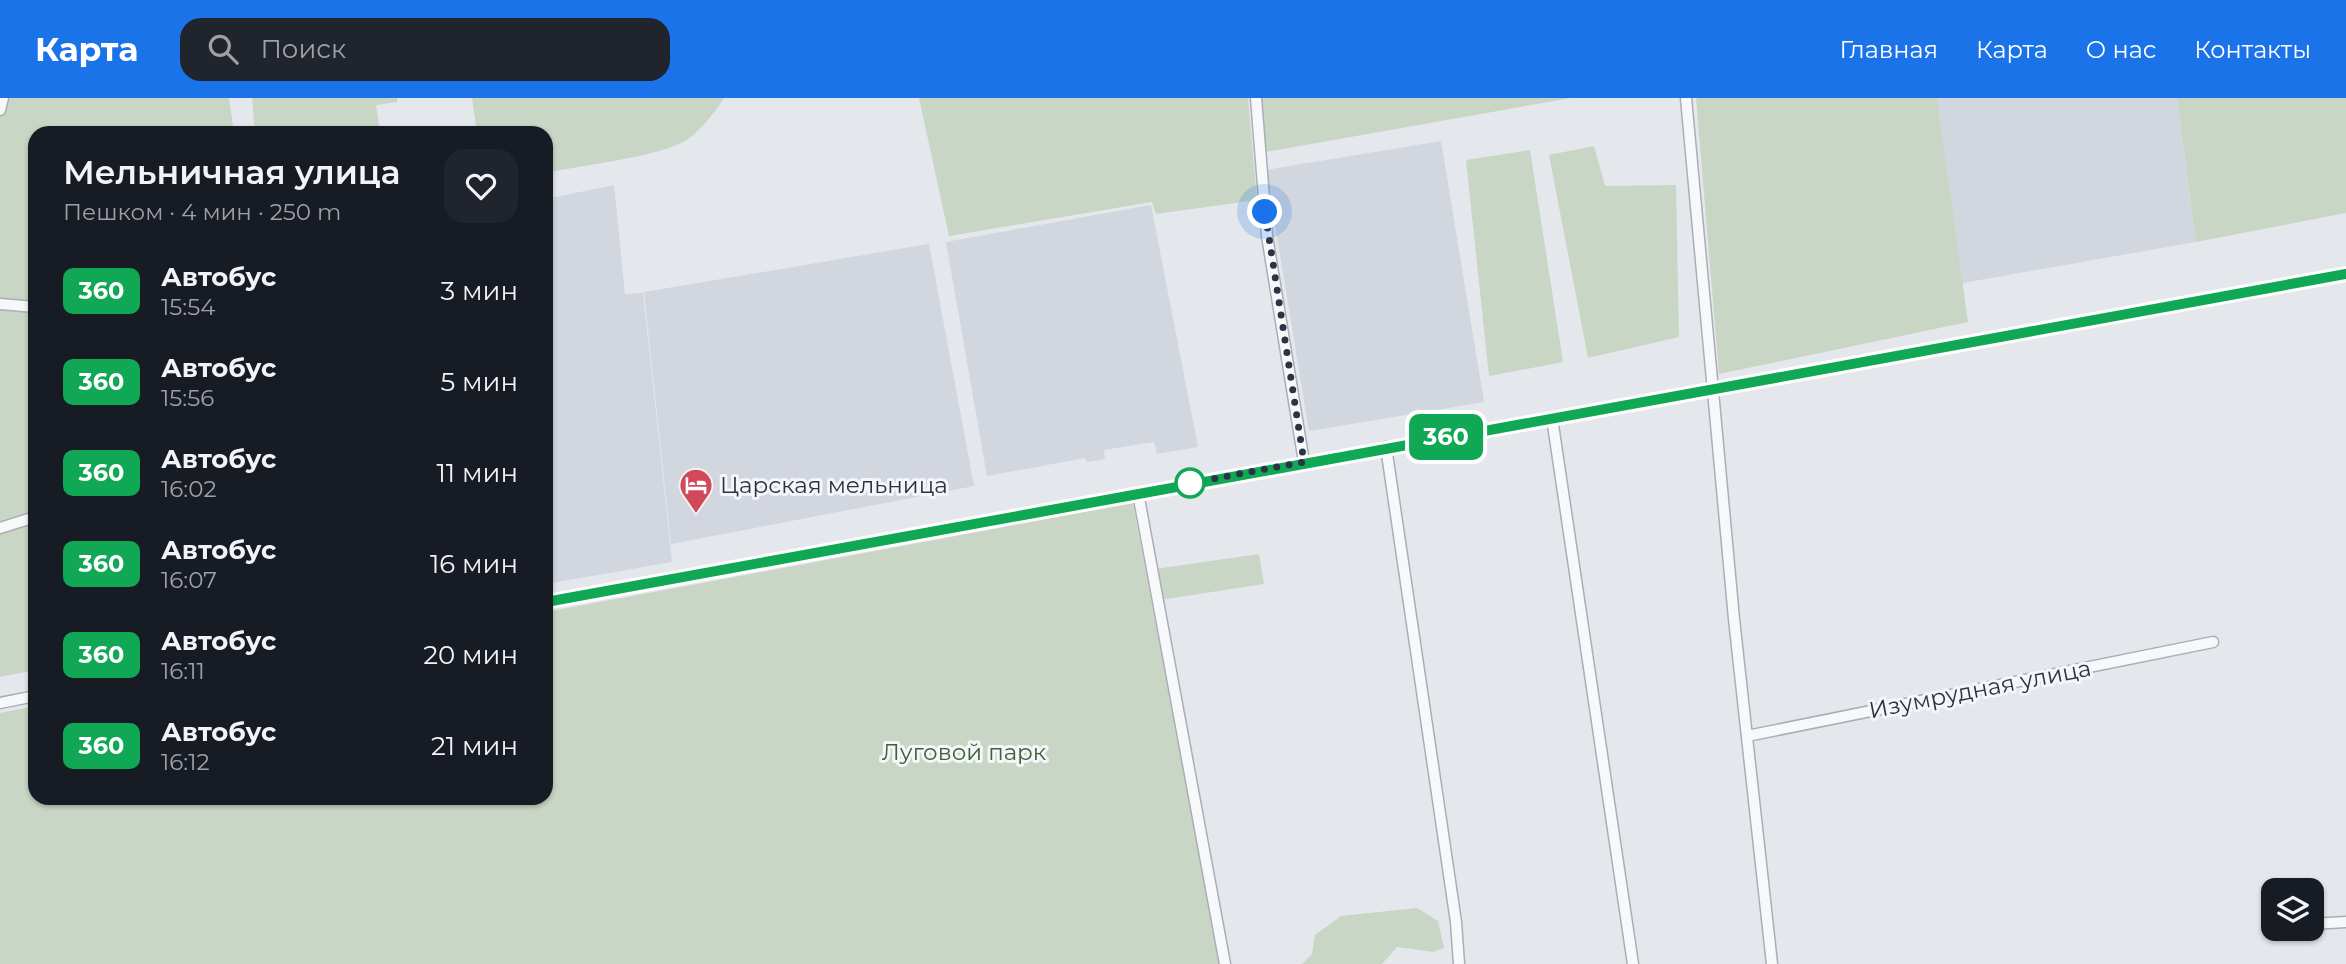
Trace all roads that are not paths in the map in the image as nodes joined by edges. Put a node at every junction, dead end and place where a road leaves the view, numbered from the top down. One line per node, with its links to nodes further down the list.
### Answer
1 (3, 98): 4 (street)
2 (1256, 98): 11 (street)
3 (1686, 98): 8 (street)
4 (0, 110)
5 (2346, 274): 8 (street)
6 (0, 304): 7 (street)
7 (28, 306)
8 (1716, 389): 9 (street); 19 (street)
9 (1552, 418): 10 (street); 24 (street)
10 (1385, 447): 11 (street); 23 (street)
11 (1304, 462): 12 (street)
12 (1138, 493): 15 (street); 22 (street)
13 (28, 519): 14 (street)
14 (0, 528)
15 (553, 601)
16 (2213, 642): 19 (street, Изумрудная улица)
17 (28, 697): 18 (street)
18 (0, 703)
19 (1747, 736): 25 (street)
20 (2346, 922): 21 (street)
21 (2324, 923)
22 (1225, 964)
23 (1459, 964)
24 (1633, 964)
25 (1772, 964)

